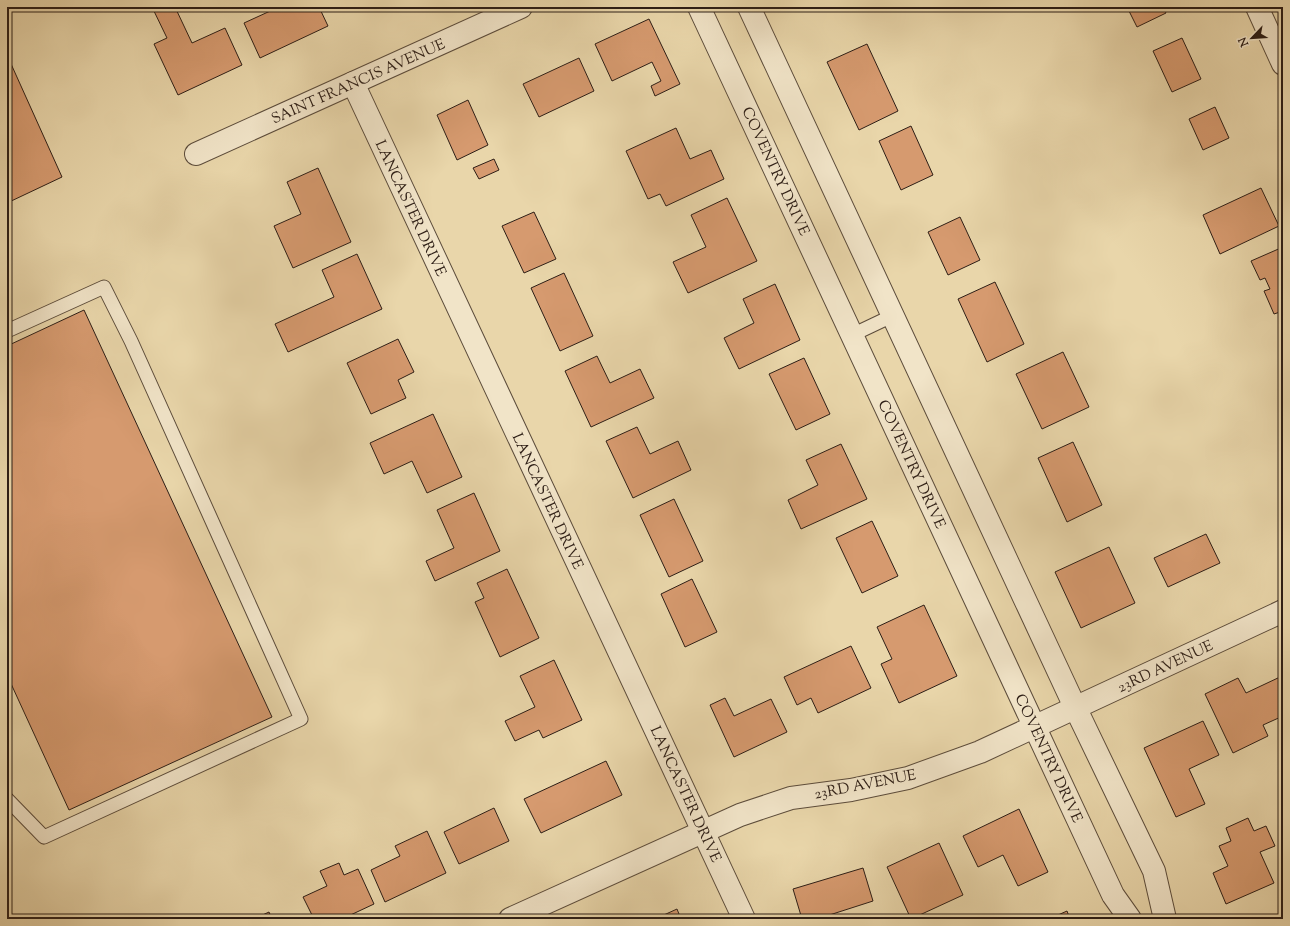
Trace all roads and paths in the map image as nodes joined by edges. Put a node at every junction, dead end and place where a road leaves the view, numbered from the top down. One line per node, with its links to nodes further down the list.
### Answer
1 (521, 7): 6 (street, SAINT FRANCIS AVENUE)
2 (699, 7): 10 (street, COVENTRY DRIVE)
3 (749, 7): 8 (street)
4 (1257, 7): 5 (street)
5 (1283, 64)
6 (352, 83): 7 (street, SAINT FRANCIS AVENUE); 15 (street, LANCASTER DRIVE)
7 (196, 154)
8 (892, 316): 10 (lane); 12 (street)
9 (7, 332): 14 (lane)
10 (852, 335): 13 (street, COVENTRY DRIVE)
11 (1283, 611): 12 (street, 23RD AVENUE)
12 (1075, 707): 13 (street, 23RD AVENUE); 19 (street)
13 (1035, 726): 15 (street, 23RD AVENUE); 18 (street, COVENTRY DRIVE)
14 (7, 799)
15 (704, 832): 16 (street, 23RD AVENUE); 17 (street, LANCASTER DRIVE)
16 (510, 919)
17 (744, 919)
18 (1130, 919)
19 (1165, 919)

